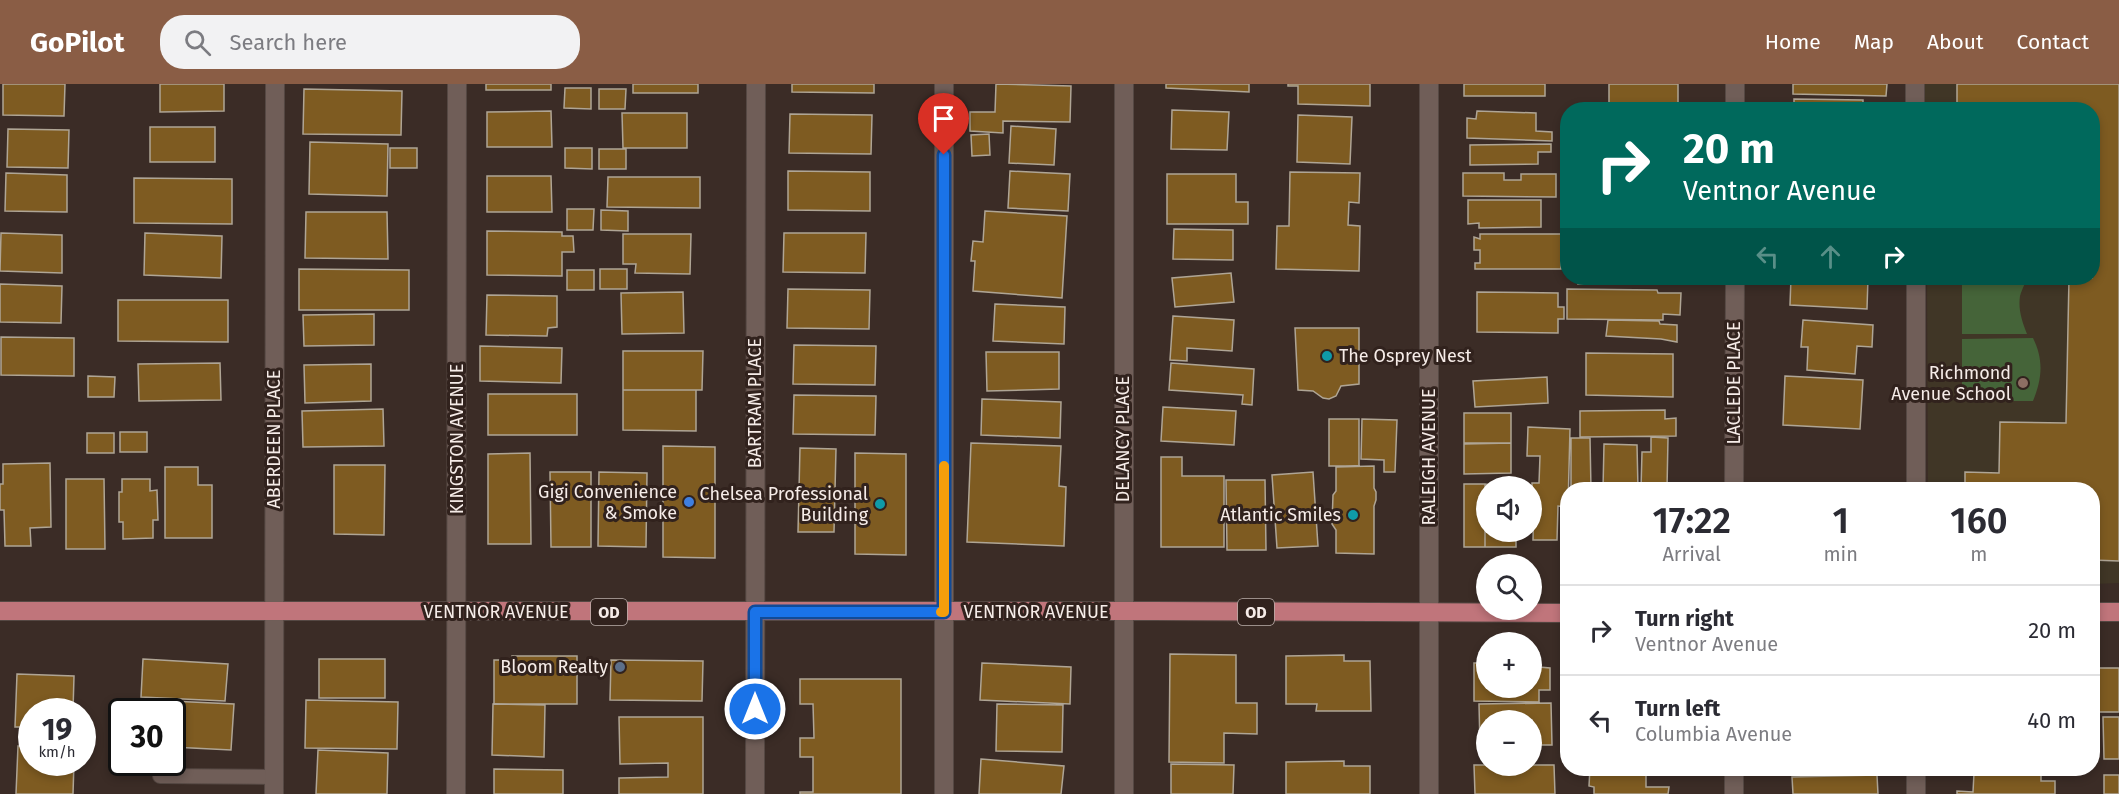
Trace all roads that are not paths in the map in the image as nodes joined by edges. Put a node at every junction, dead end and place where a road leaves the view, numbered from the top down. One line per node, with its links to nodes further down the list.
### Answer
1 (275, 84): 17 (street, ABERDEEN PLACE)
2 (458, 84): 18 (street, KINGSTON AVENUE)
3 (756, 84): 19 (street, BARTRAM PLACE)
4 (944, 84): 20 (street)
5 (1124, 84): 16 (street, DELANCY PLACE)
6 (1429, 84): 23 (street, RALEIGH AVENUE)
7 (1735, 84): 9 (street)
8 (1915, 84): 10 (street)
9 (1735, 102)
10 (1915, 102)
11 (1735, 285): 13 (street, LACLEDE PLACE)
12 (1916, 285): 14 (street)
13 (1734, 482)
14 (1916, 482)
15 (0, 611): 17 (main road, VENTNOR AVENUE / OD)
16 (1123, 611): 20 (main road, VENTNOR AVENUE / OD); 23 (main road, VENTNOR AVENUE / OD); 32 (street, DELANCY PLACE)
17 (274, 612): 18 (main road, VENTNOR AVENUE / OD); 28 (street, ABERDEEN PLACE)
18 (456, 612): 19 (main road, VENTNOR AVENUE / OD); 29 (street, KINGSTON AVENUE)
19 (755, 612): 20 (main road, VENTNOR AVENUE / OD); 30 (street, BARTRAM PLACE)
20 (944, 612): 31 (street)
21 (2100, 612): 22 (main road)
22 (2119, 612)
23 (1429, 613): 24 (main road, VENTNOR AVENUE / OD); 33 (street, RALEIGH AVENUE)
24 (1560, 613)
25 (160, 776): 28 (lane)
26 (1734, 776): 34 (street)
27 (1916, 776): 35 (street)
28 (274, 786)
29 (456, 794)
30 (755, 794)
31 (944, 794)
32 (1124, 794)
33 (1429, 794)
34 (1734, 794)
35 (1916, 794)

